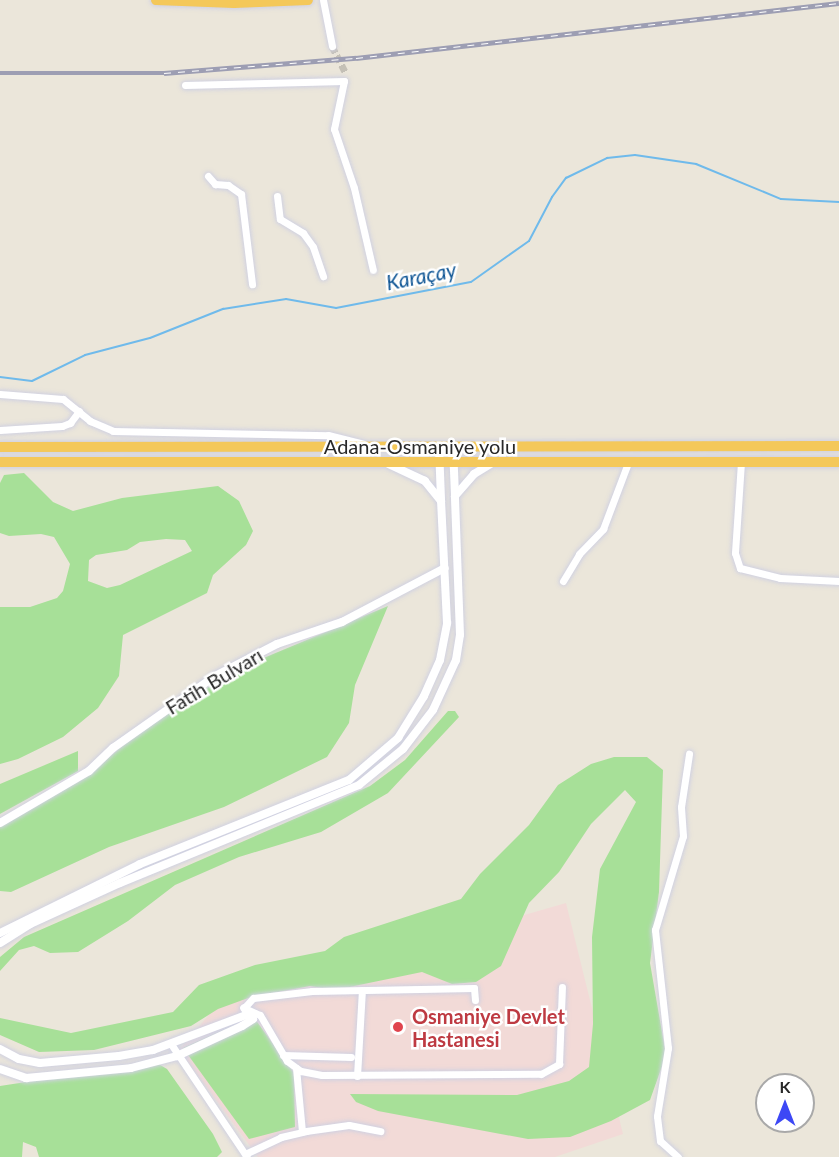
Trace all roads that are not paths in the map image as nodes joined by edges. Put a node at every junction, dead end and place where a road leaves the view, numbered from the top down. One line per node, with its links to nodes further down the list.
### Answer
1 (156, 0): 2 (highway)
2 (308, 0)
3 (322, 0): 4 (street)
4 (332, 46)
5 (346, 73): 6 (street)
6 (344, 81): 7 (street); 10 (street)
7 (185, 85)
8 (208, 176): 12 (street)
9 (277, 196): 11 (street)
10 (373, 270)
11 (323, 276)
12 (252, 284)
13 (0, 394): 14 (street)
14 (79, 411): 15 (street); 18 (street)
15 (0, 430)
16 (839, 446): 20 (highway, Adana-Osmaniye yolu)
17 (0, 447): 18 (highway, Adana-Osmaniye yolu)
18 (368, 447): 19 (highway, Adana-Osmaniye yolu)
19 (439, 447): 20 (highway, Adana-Osmaniye yolu); 25 (street)
20 (453, 447): 26 (street)
21 (0, 462): 22 (highway, Adana-Osmaniye yolu)
22 (383, 462): 25 (highway, Adana-Osmaniye yolu); 30 (street)
23 (741, 462): 24 (highway, Adana-Osmaniye yolu); 28 (highway, Adana-Osmaniye yolu); 33 (street)
24 (839, 462)
25 (439, 463): 26 (highway, Adana-Osmaniye yolu); 30 (street)
26 (454, 463): 27 (highway, Adana-Osmaniye yolu); 29 (street)
27 (492, 463): 28 (highway, Adana-Osmaniye yolu); 29 (street)
28 (628, 463): 32 (street)
29 (455, 496): 37 (street)
30 (441, 501): 31 (street)
31 (445, 568): 35 (street, Fatih Bulvarı); 36 (street)
32 (563, 581)
33 (839, 581)
34 (689, 754): 53 (street)
35 (0, 823)
36 (0, 933)
37 (0, 943)
38 (562, 987): 49 (street)
39 (362, 990): 40 (street); 41 (street); 49 (street)
40 (475, 1000)
41 (244, 1008): 42 (street); 44 (street); 45 (street)
42 (171, 1044): 43 (street); 45 (street)
43 (0, 1049)
44 (283, 1055): 46 (street); 47 (street)
45 (176, 1056): 48 (street); 52 (street)
46 (351, 1057)
47 (296, 1068): 49 (street); 51 (street)
48 (0, 1069)
49 (357, 1076)
50 (380, 1131): 51 (street)
51 (302, 1132): 52 (street)
52 (246, 1155)
53 (678, 1157)

